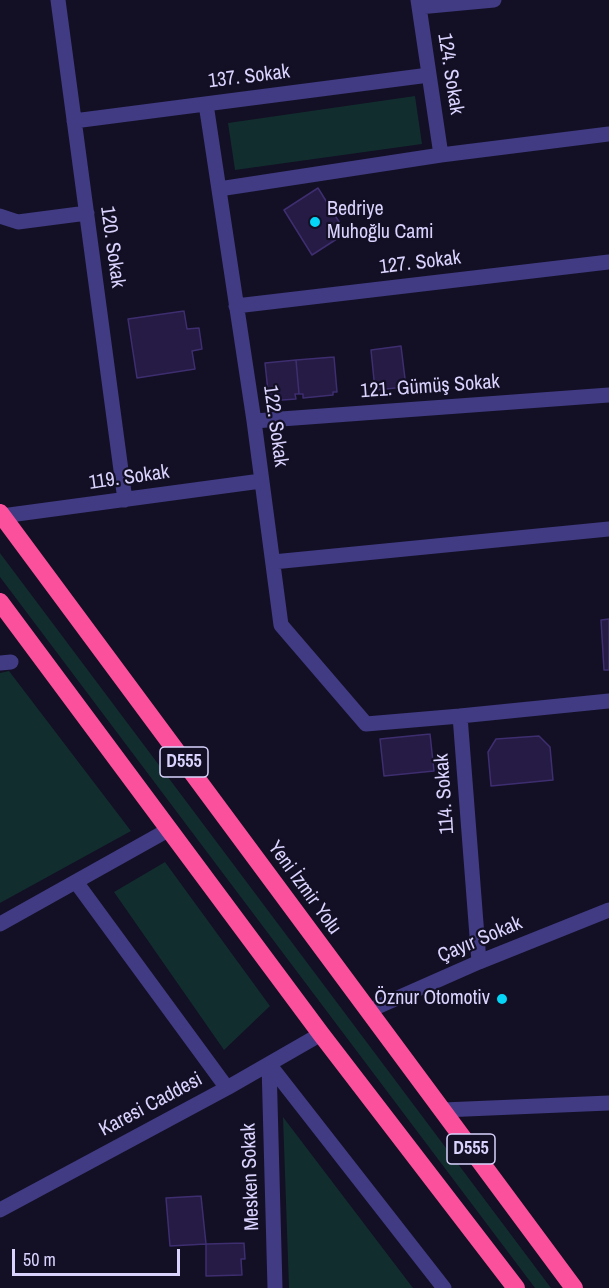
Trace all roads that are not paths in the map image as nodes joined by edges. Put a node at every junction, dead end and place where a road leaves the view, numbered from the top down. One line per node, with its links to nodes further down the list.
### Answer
1 (57, 0): 6 (street, 120. Sokak)
2 (494, 0): 3 (street)
3 (418, 4): 4 (street, 124. Sokak)
4 (429, 75): 5 (street, 137. Sokak); 8 (street, 124. Sokak)
5 (206, 104): 6 (street, 137. Sokak); 9 (street, 122. Sokak)
6 (74, 121): 10 (street, 120. Sokak)
7 (609, 134): 8 (street)
8 (441, 155): 9 (street)
9 (219, 189): 13 (street, 122. Sokak)
10 (87, 213): 11 (street); 17 (street, 120. Sokak)
11 (0, 216)
12 (609, 262): 13 (street, 127. Sokak)
13 (236, 306): 15 (street, 122. Sokak)
14 (609, 395): 15 (street, 121. Gümüş Sokak)
15 (254, 422): 16 (street, 122. Sokak)
16 (261, 481): 17 (street, 119. Sokak); 20 (street, 122. Sokak)
17 (125, 500): 18 (street, 119. Sokak)
18 (1, 514): 29 (highway, Yeni İzmir Yolu / D555)
19 (609, 529): 20 (street)
20 (273, 562): 23 (street, 122. Sokak)
21 (0, 602): 24 (highway, D555)
22 (609, 701): 23 (street)
23 (460, 716): 28 (street, 114. Sokak)
24 (168, 830): 25 (street); 30 (highway, D555)
25 (76, 882): 27 (street); 32 (street)
26 (609, 910): 28 (street, Çayır Sokak)
27 (0, 924)
28 (479, 962): 29 (street, Çayır Sokak)
29 (368, 1011): 34 (highway, Yeni İzmir Yolu / D555)
30 (321, 1034): 31 (street, Karesi Caddesi); 38 (highway, D555)
31 (268, 1064): 32 (street, Karesi Caddesi); 36 (street, Mesken Sokak); 37 (street)
32 (228, 1088): 35 (street, Karesi Caddesi)
33 (609, 1103): 34 (street)
34 (442, 1110): 39 (highway, Yeni İzmir Yolu / D555)
35 (0, 1210)
36 (275, 1288)
37 (444, 1288)
38 (516, 1288)
39 (574, 1288)

